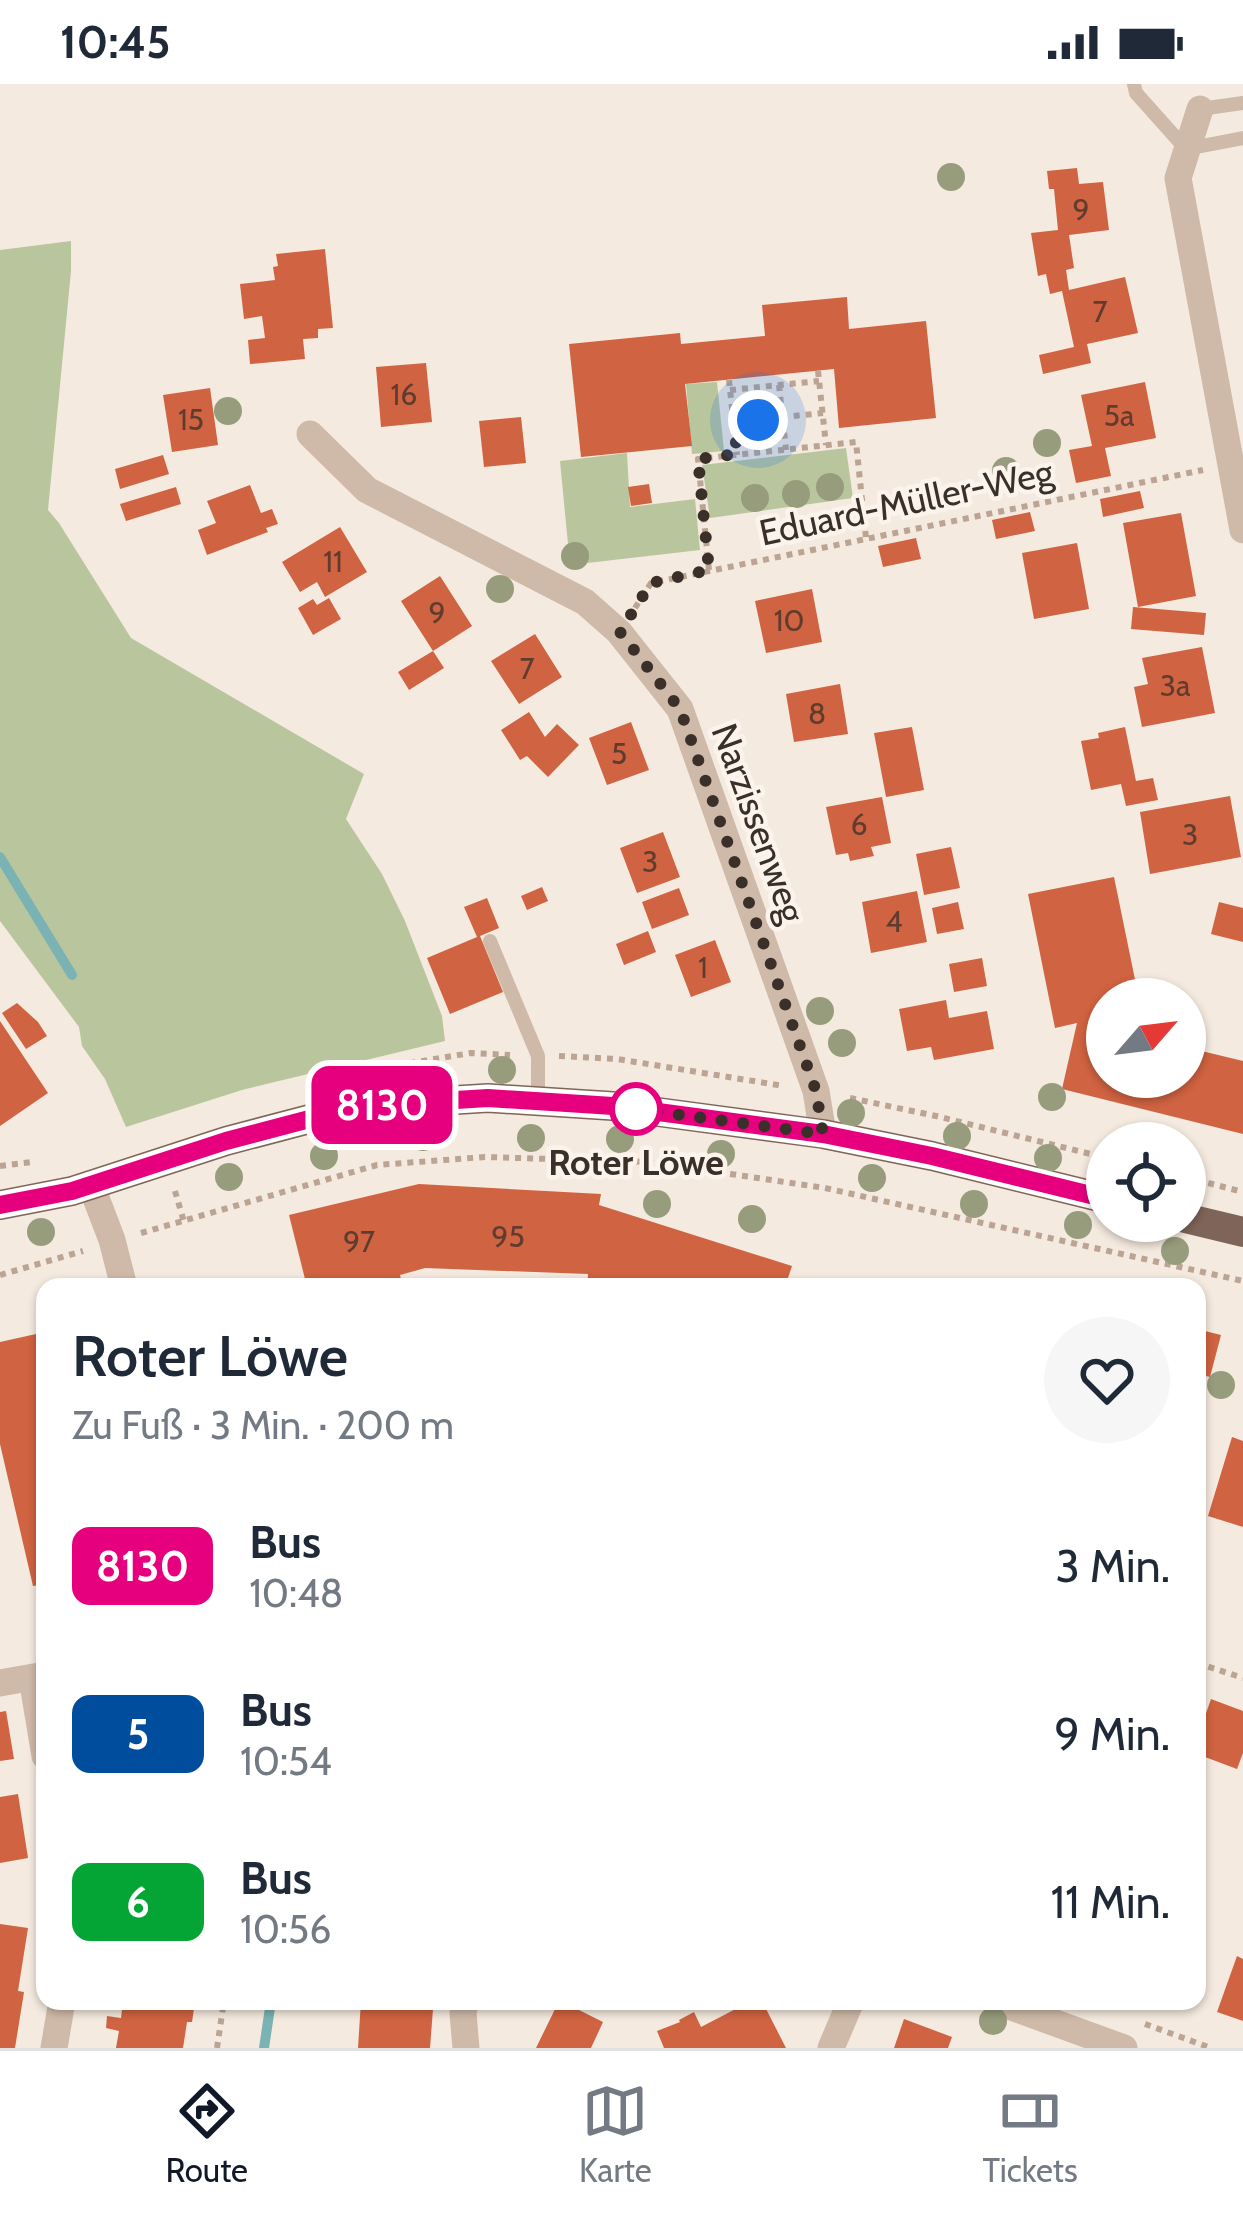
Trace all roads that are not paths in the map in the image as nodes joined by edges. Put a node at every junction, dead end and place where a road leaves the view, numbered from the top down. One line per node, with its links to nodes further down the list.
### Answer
1 (1134, 84): 5 (lane)
2 (1243, 103): 3 (lane)
3 (1200, 109): 5 (street)
4 (1243, 138): 5 (lane)
5 (1186, 149): 7 (street)
6 (310, 434): 10 (street, Narzissenweg)
7 (1243, 530)
8 (490, 941): 9 (lane)
9 (538, 1101): 10 (main road); 11 (main road)
10 (823, 1134): 12 (main road)
11 (91, 1185): 13 (main road); 16 (street)
12 (1086, 1194)
13 (0, 1205)
14 (1206, 1223): 15 (main road)
15 (1243, 1232)
16 (122, 1278)
17 (36, 1677): 18 (street)
18 (0, 1683)
19 (60, 2010): 23 (street)
20 (464, 2010): 24 (street)
21 (847, 2010): 25 (street)
22 (1020, 2010): 26 (street)
23 (54, 2048)
24 (466, 2048)
25 (831, 2048)
26 (1124, 2048)

